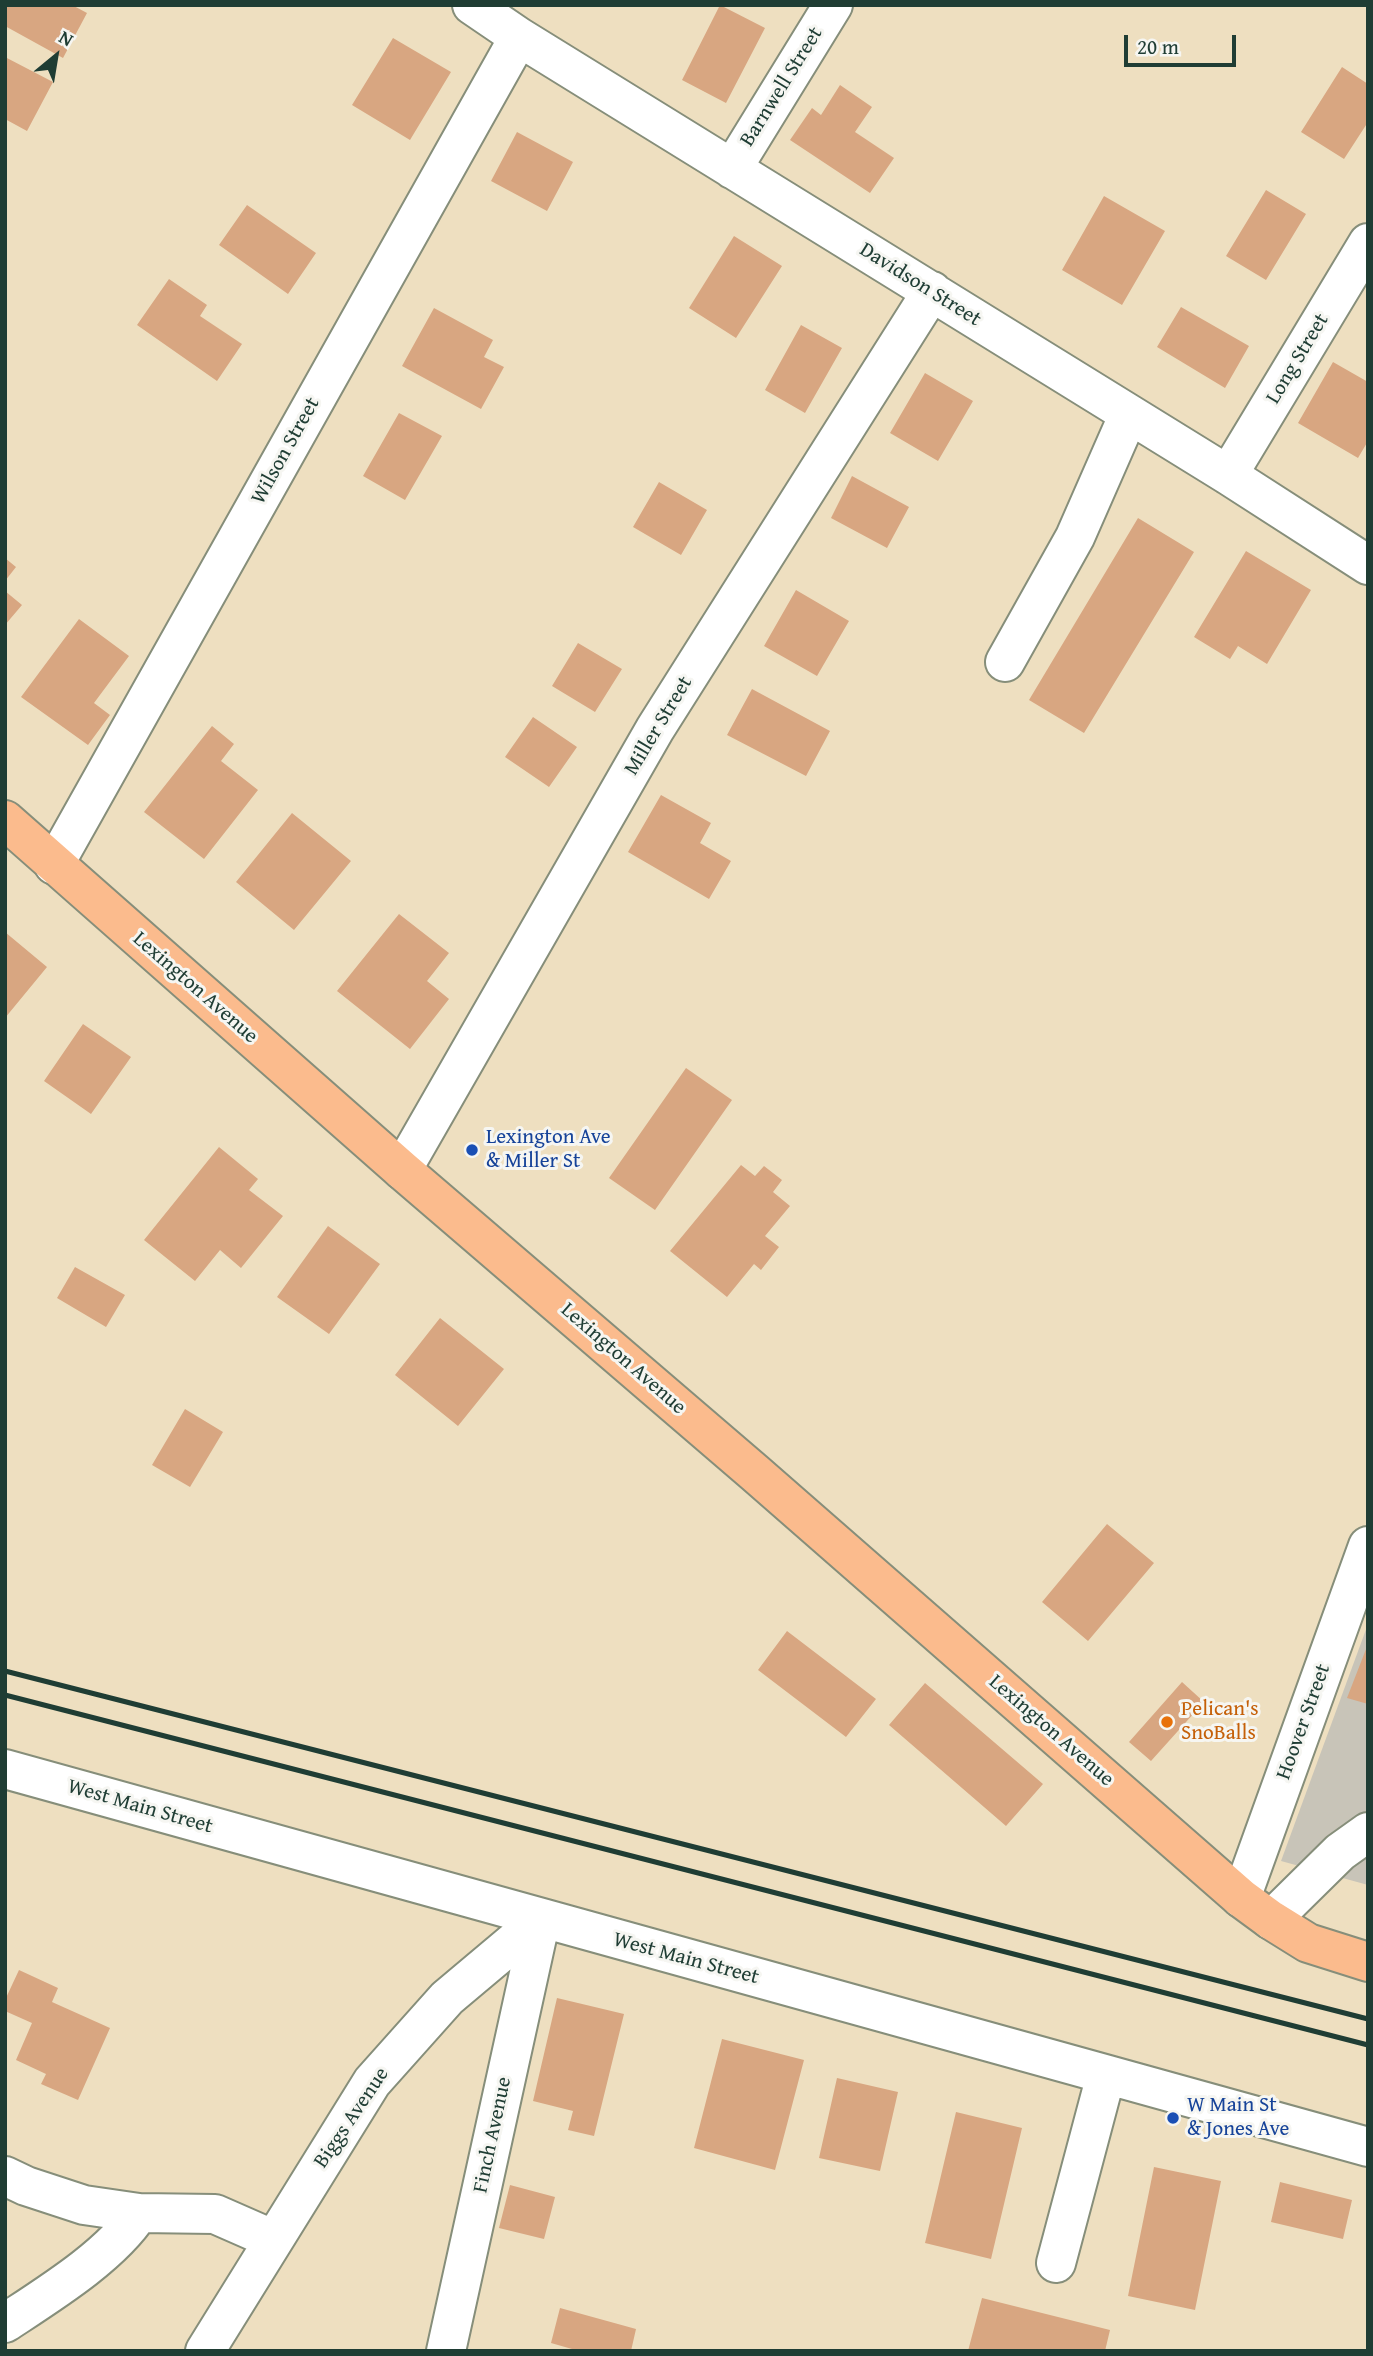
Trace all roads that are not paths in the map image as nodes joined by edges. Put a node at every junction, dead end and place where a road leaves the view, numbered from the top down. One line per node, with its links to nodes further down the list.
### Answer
1 (472, 5): 3 (street, Davidson Street)
2 (832, 5): 4 (street, Barnwell Street)
3 (519, 37): 4 (street, Davidson Street); 12 (street, Wilson Street)
4 (732, 170): 6 (street, Davidson Street)
5 (1368, 243): 8 (street, Long Street)
6 (932, 291): 7 (street, Davidson Street); 13 (street, Miller Street)
7 (1129, 414): 8 (street, Davidson Street); 10 (street)
8 (1228, 475): 9 (street, Davidson Street)
9 (1368, 565)
10 (1005, 662)
11 (5, 820): 12 (main road, Lexington Avenue)
12 (54, 865): 13 (main road, Lexington Avenue)
13 (402, 1170): 17 (main road, Lexington Avenue)
14 (1368, 1546): 17 (street, Hoover Street)
15 (5, 1769): 18 (street, West Main Street)
16 (1368, 1832): 17 (street)
17 (1256, 1909): 19 (main road)
18 (541, 1919): 20 (street, West Main Street); 24 (street, Biggs Avenue); 28 (street, Finch Avenue)
19 (1368, 1962)
20 (1106, 2075): 21 (street, West Main Street); 25 (street)
21 (1368, 2147)
22 (5, 2176): 23 (street)
23 (139, 2213): 24 (street); 26 (street)
24 (272, 2239): 27 (street, Biggs Avenue)
25 (1056, 2263)
26 (5, 2323)
27 (205, 2351)
28 (446, 2351)

